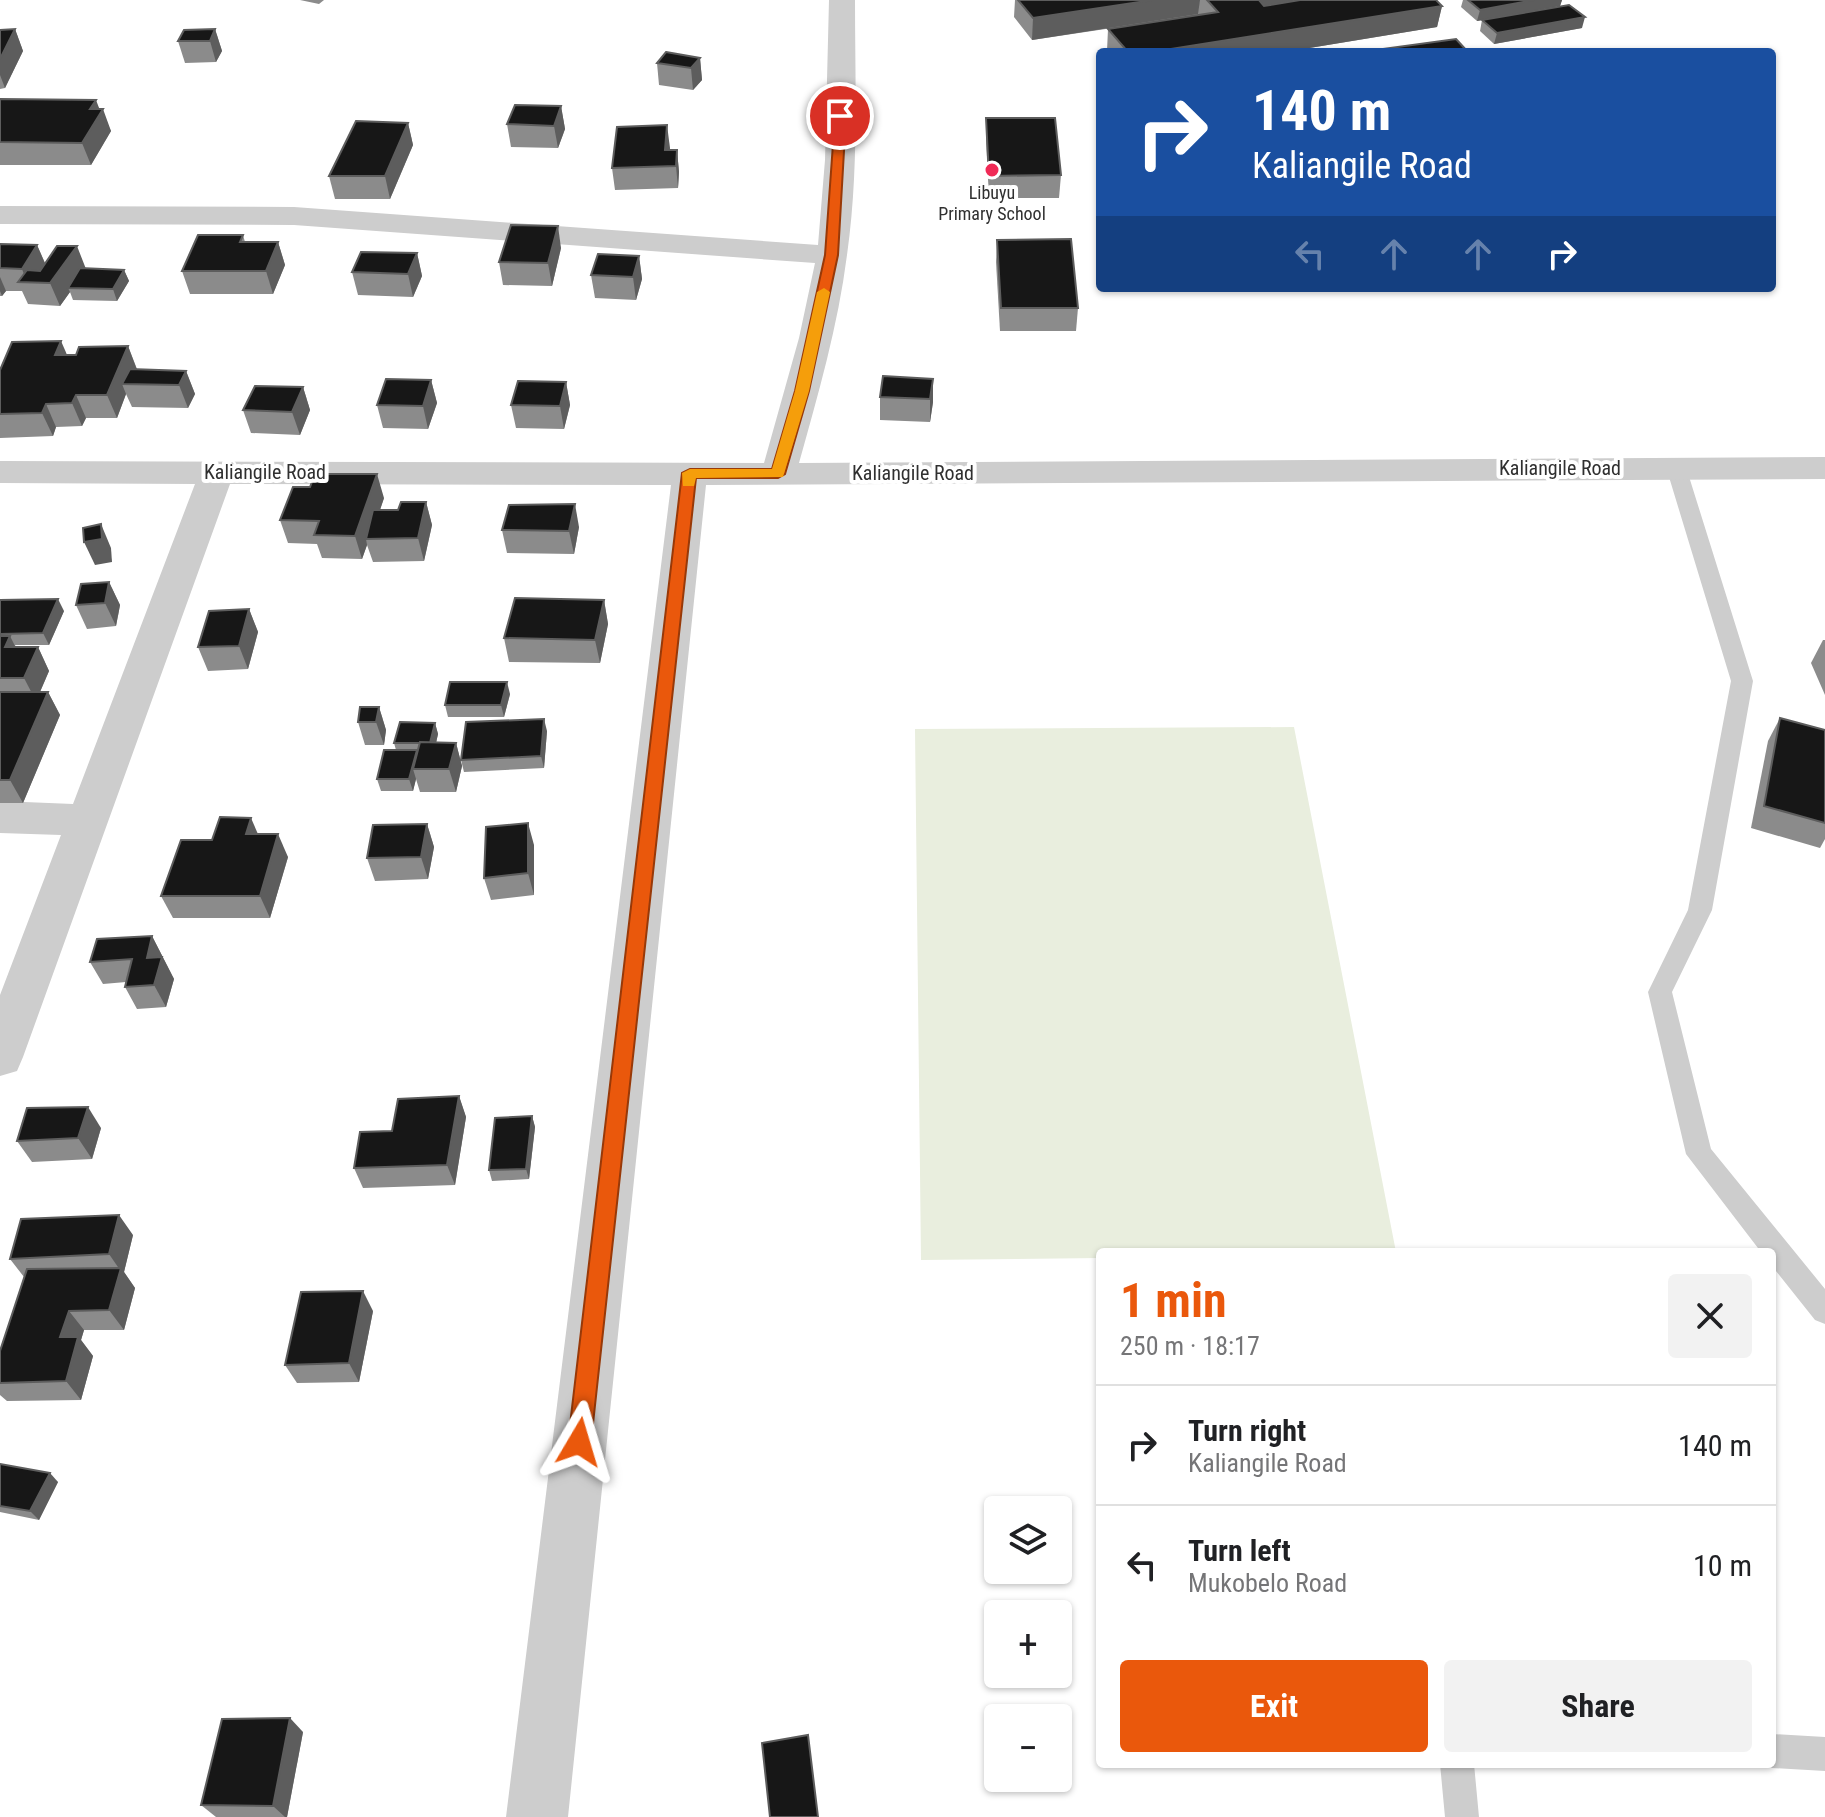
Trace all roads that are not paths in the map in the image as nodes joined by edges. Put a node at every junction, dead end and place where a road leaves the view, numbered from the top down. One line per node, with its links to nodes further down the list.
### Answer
1 (842, 0): 3 (street)
2 (0, 215): 3 (street)
3 (832, 255): 9 (street)
4 (1676, 467): 5 (street, Kaliangile Road); 9 (street, Kaliangile Road); 13 (lane)
5 (1825, 468)
6 (0, 472): 7 (street, Kaliangile Road)
7 (217, 472): 8 (street, Kaliangile Road); 11 (street)
8 (690, 473): 9 (street, Kaliangile Road); 19 (street)
9 (778, 474)
10 (0, 817): 11 (street)
11 (87, 820): 12 (street)
12 (0, 1057)
13 (1774, 1248)
14 (1776, 1250): 15 (lane)
15 (1825, 1311)
16 (1776, 1751): 17 (lane)
17 (1825, 1754)
18 (1457, 1768): 20 (lane)
19 (537, 1817)
20 (1462, 1817)

